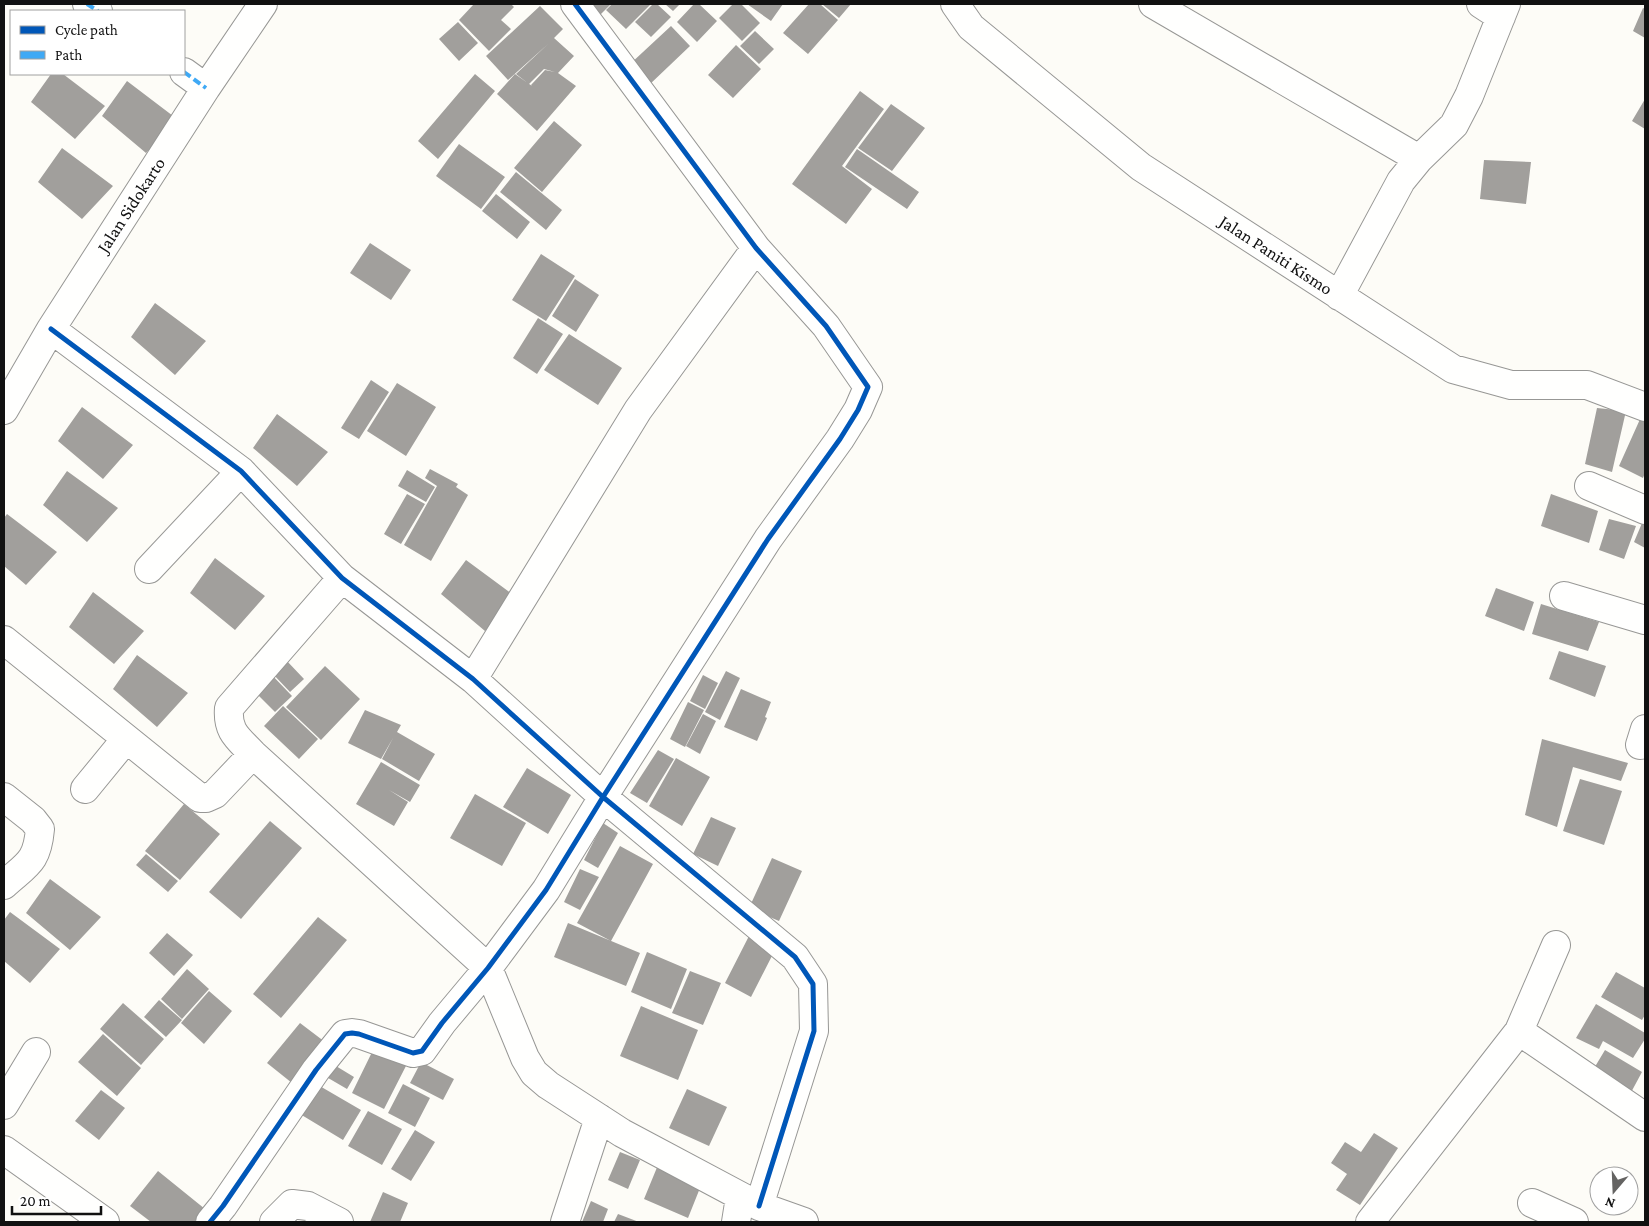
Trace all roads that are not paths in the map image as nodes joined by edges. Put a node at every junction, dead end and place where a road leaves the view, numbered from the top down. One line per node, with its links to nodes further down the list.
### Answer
1 (263, 4): 7 (street, Jalan Sidokarto)
2 (575, 4): 9 (street)
3 (955, 4): 10 (street, Jalan Paniti Kismo)
4 (1153, 4): 8 (street)
5 (1496, 8): 8 (street)
6 (185, 73): 7 (street)
7 (206, 88): 11 (street, Jalan Sidokarto)
8 (1419, 159): 10 (street)
9 (756, 248): 22 (street); 27 (street)
10 (1339, 296): 12 (street, Jalan Paniti Kismo)
11 (50, 329): 13 (street, Jalan Sidokarto); 14 (street)
12 (1645, 406)
13 (4, 410)
14 (241, 471): 17 (street); 18 (street)
15 (1589, 486): 16 (street)
16 (1645, 510)
17 (149, 569)
18 (342, 578): 22 (street); 24 (street)
19 (1564, 596): 20 (street)
20 (1645, 620)
21 (4, 640): 23 (street)
22 (473, 679): 27 (street)
23 (126, 738): 24 (street); 25 (street)
24 (253, 754): 30 (street)
25 (85, 789)
26 (4, 797): 28 (street)
27 (603, 797): 30 (street); 38 (street)
28 (4, 885)
29 (1556, 945): 31 (street)
30 (488, 968): 35 (street); 40 (street)
31 (1519, 1031): 34 (street); 45 (street)
32 (36, 1052): 33 (street)
33 (4, 1105)
34 (1645, 1116)
35 (599, 1118): 38 (street); 43 (street)
36 (4, 1150): 39 (street)
37 (1532, 1203): 46 (street)
38 (745, 1208): 44 (street)
39 (105, 1222)
40 (210, 1222)
41 (274, 1222): 42 (street)
42 (339, 1222)
43 (566, 1222)
44 (804, 1222)
45 (1370, 1222)
46 (1574, 1222)

